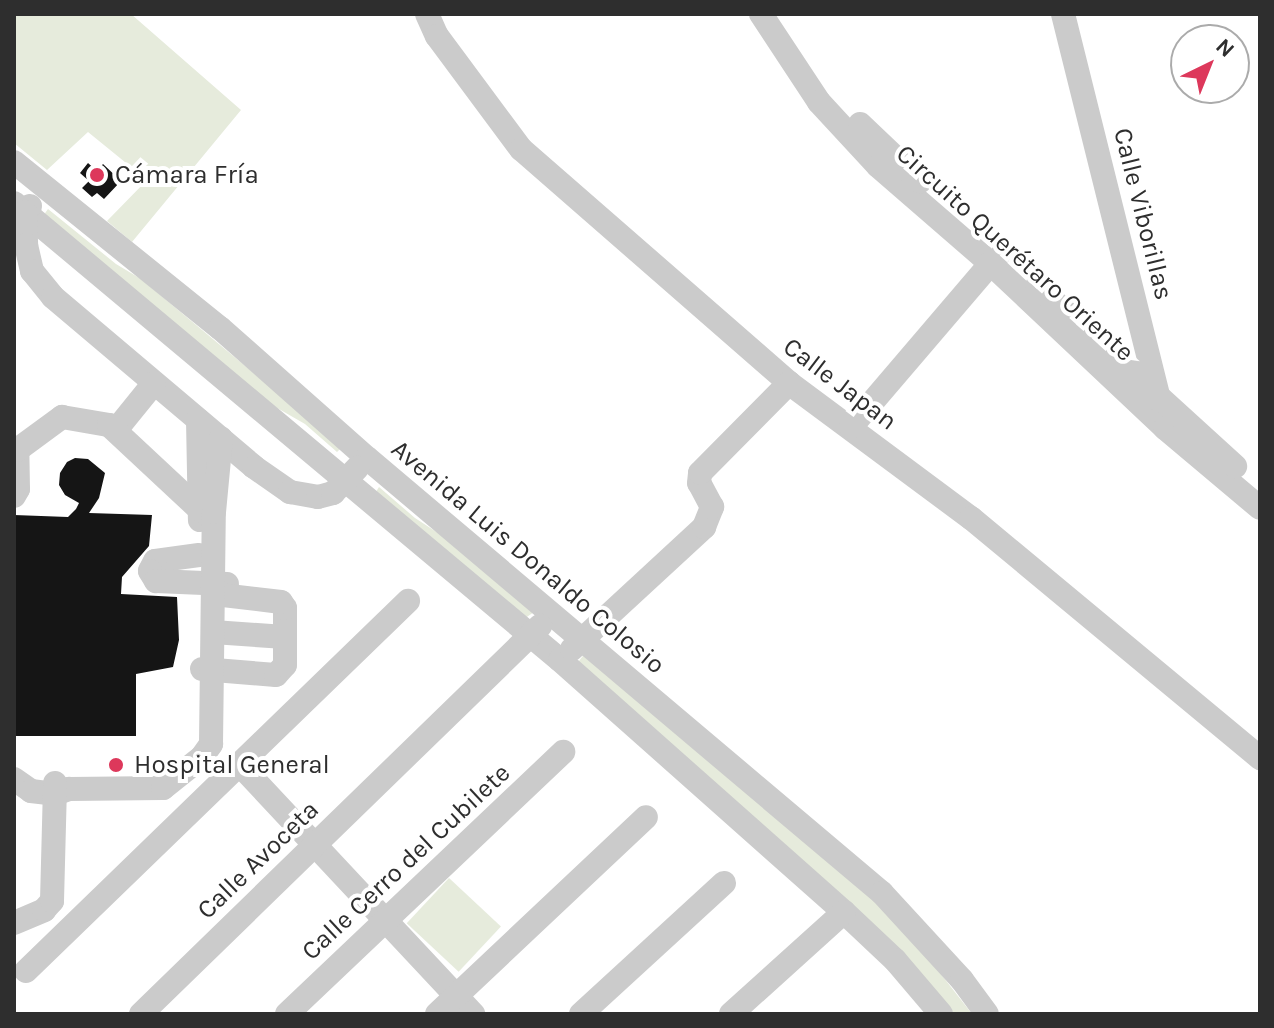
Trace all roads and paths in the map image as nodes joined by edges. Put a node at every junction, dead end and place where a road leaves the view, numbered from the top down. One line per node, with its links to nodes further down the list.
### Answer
1 (427, 14): 10 (street, Calle Japan)
2 (761, 14): 5 (street, Circuito Querétaro Oriente)
3 (778, 14): 5 (street, Circuito Querétaro Oriente)
4 (1063, 14): 12 (street, Calle Viborillas)
5 (825, 98): 9 (street, Circuito Querétaro Oriente)
6 (14, 162): 7 (street, Avenida Luis Donaldo Colosio)
7 (44, 187): 8 (street); 18 (street, Avenida Luis Donaldo Colosio)
8 (19, 208): 11 (street); 20 (street)
9 (988, 265): 12 (street, Circuito Querétaro Oriente); 13 (street); 15 (street, Circuito Querétaro Oriente)
10 (789, 383): 13 (street, Calle Japan); 33 (street)
11 (160, 388): 14 (street); 16 (street)
12 (1159, 397): 15 (street, Calle Viborillas); 21 (street, Circuito Querétaro Oriente)
13 (857, 418): 37 (street, Calle Japan)
14 (198, 420): 17 (street); 24 (street)
15 (1165, 428): 23 (street, Circuito Querétaro Oriente)
16 (122, 434): 19 (street); 24 (street)
17 (221, 438): 20 (street); 27 (street)
18 (367, 458): 20 (street); 29 (street, Avenida Luis Donaldo Colosio)
19 (16, 459): 22 (street)
20 (345, 480): 31 (street)
21 (1260, 489)
22 (14, 496)
23 (1260, 508)
24 (200, 510): 25 (street)
25 (199, 555): 27 (street); 27 (street)
26 (284, 586): 27 (street)
27 (210, 587): 30 (street); 32 (street); 35 (street)
28 (408, 601): 39 (street)
29 (554, 614): 31 (street, Calle Avoceta); 33 (street, Avenida Luis Donaldo Colosio)
30 (213, 632): 32 (street); 35 (street)
31 (529, 635): 34 (street); 43 (street, Calle Avoceta)
32 (285, 637): 35 (street)
33 (582, 638): 34 (street); 56 (street, Avenida Luis Donaldo Colosio)
34 (560, 660): 45 (street)
35 (208, 669): 41 (street)
36 (563, 752): 46 (street, Calle Cerro del Cubilete)
37 (1260, 758)
38 (14, 759): 41 (street)
39 (241, 766): 43 (street); 48 (street)
40 (14, 779): 41 (street)
41 (60, 789): 47 (street)
42 (646, 817): 49 (street)
43 (316, 842): 46 (street); 50 (street, Calle Avoceta)
44 (724, 883): 53 (street)
45 (844, 912): 54 (street); 55 (street)
46 (384, 920): 49 (street); 51 (street, Calle Cerro del Cubilete)
47 (14, 923)
48 (26, 971)
49 (465, 1005): 52 (street)
50 (141, 1014)
51 (287, 1014)
52 (437, 1014)
53 (581, 1014)
54 (731, 1014)
55 (941, 1014)
56 (987, 1014)

